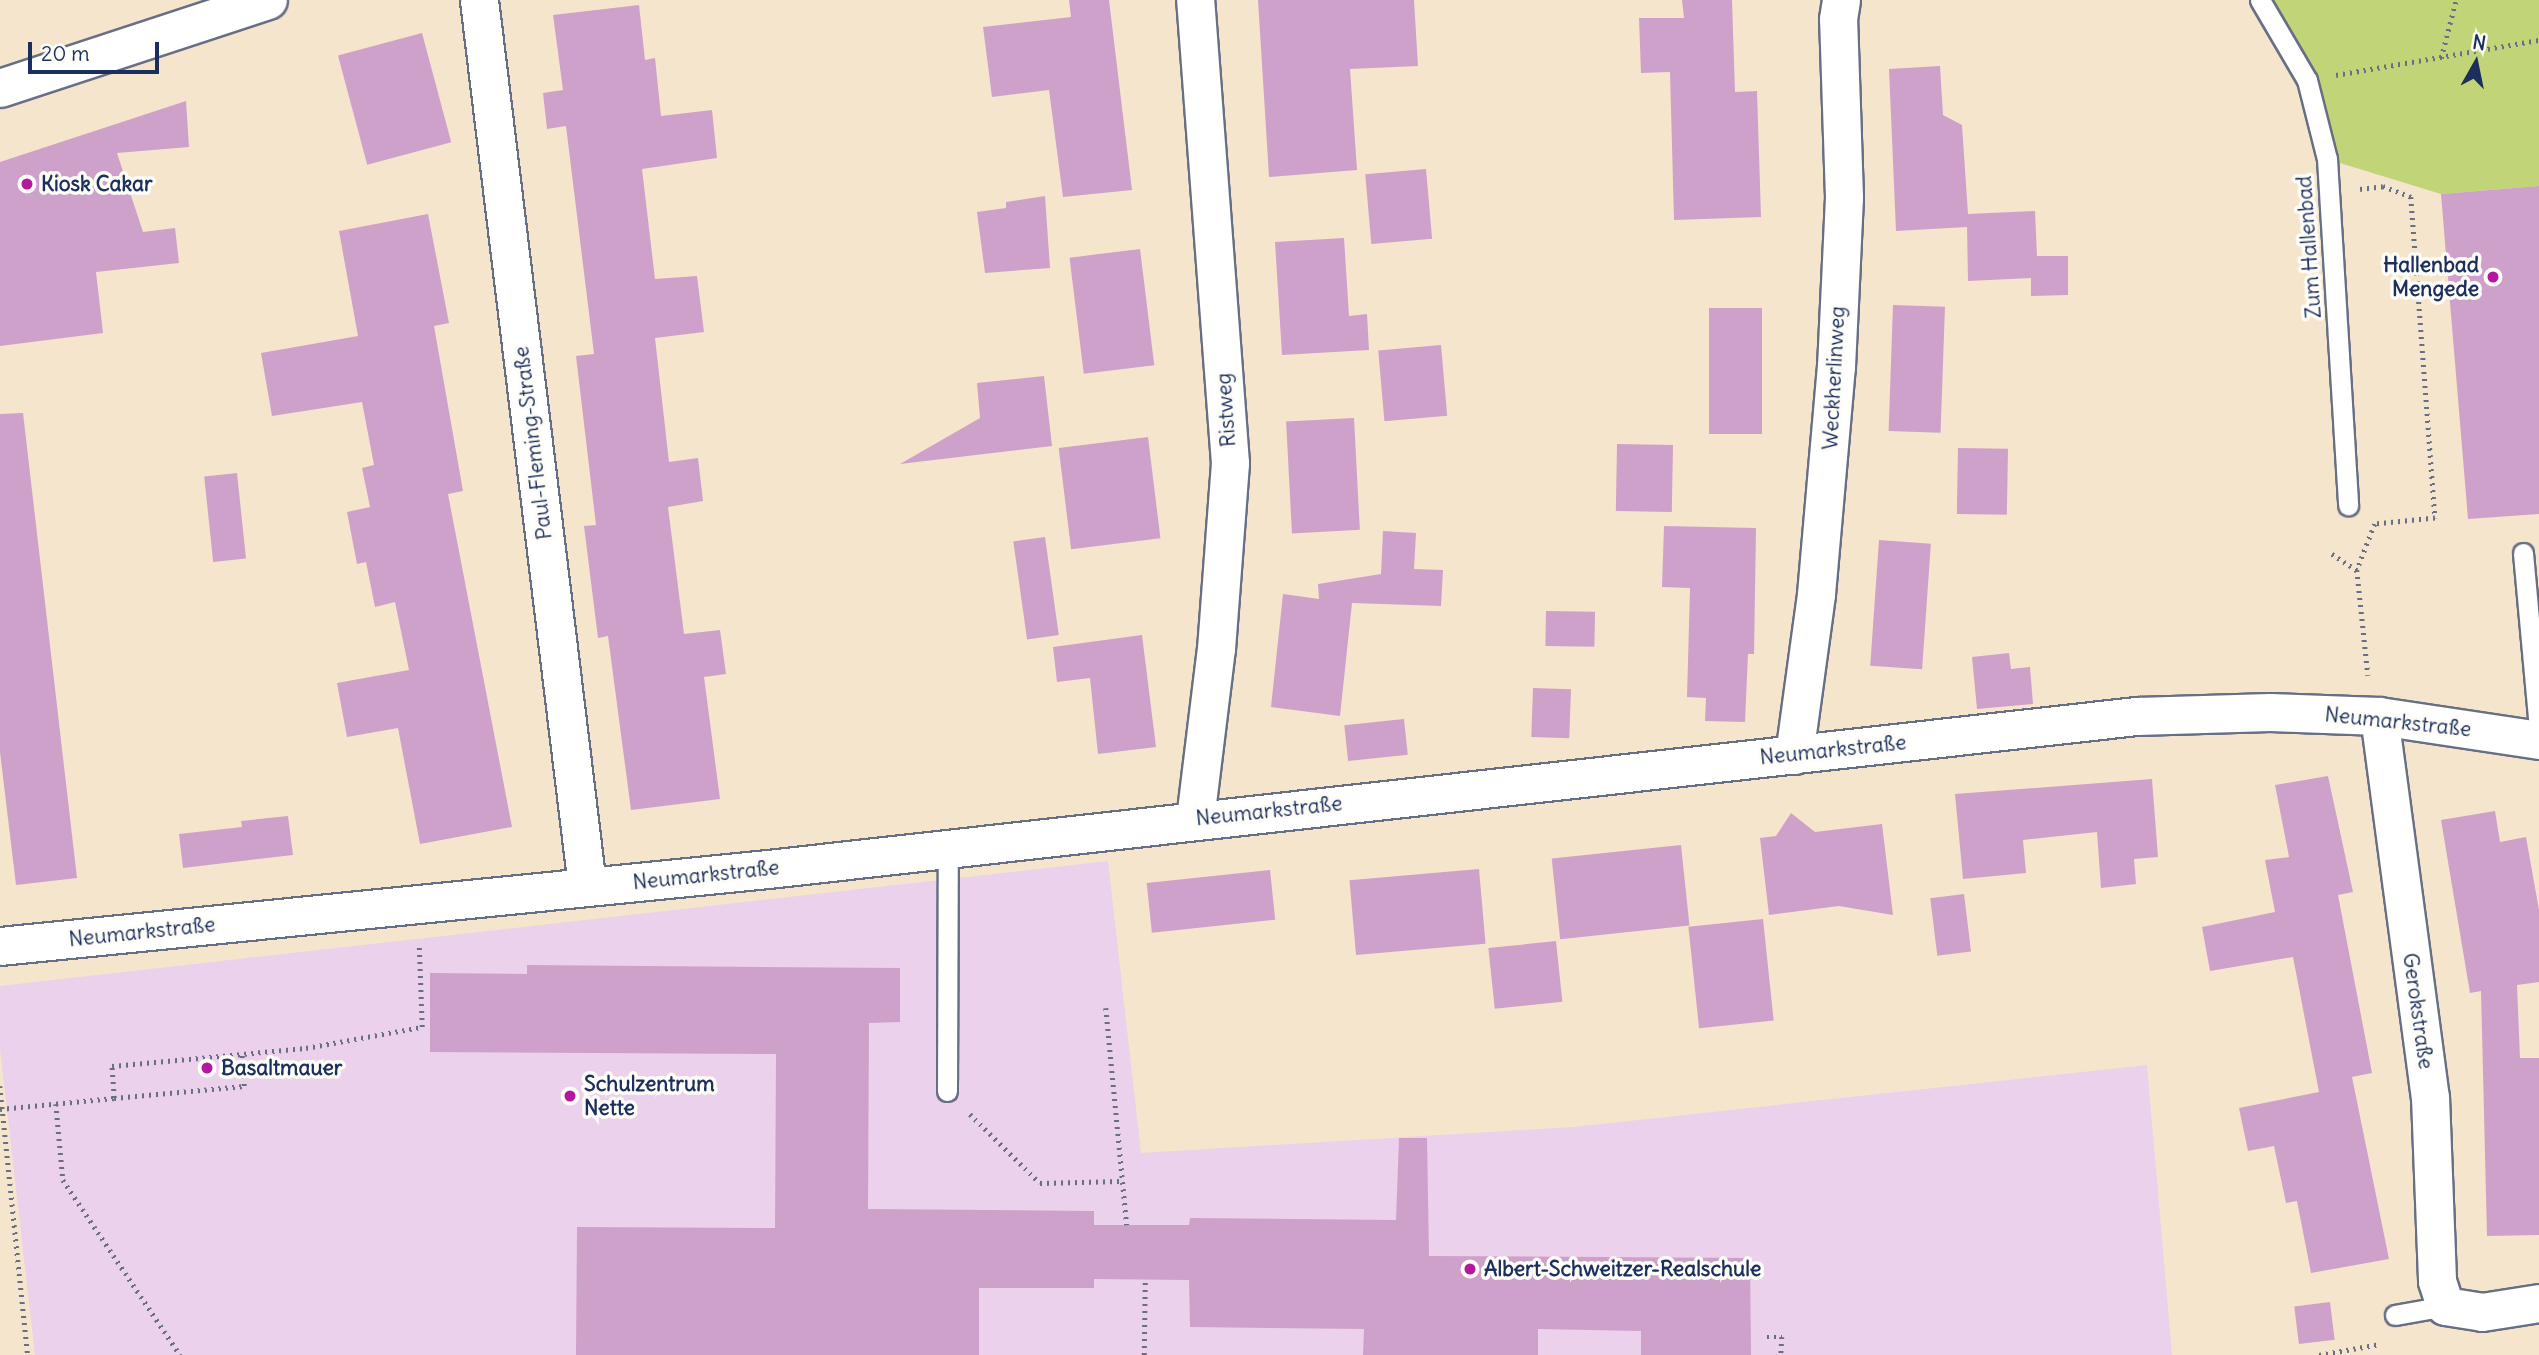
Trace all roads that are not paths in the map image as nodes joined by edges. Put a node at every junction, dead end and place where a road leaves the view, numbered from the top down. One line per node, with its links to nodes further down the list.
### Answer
1 (268, 0): 6 (street)
2 (480, 0): 15 (street, Paul-Fleming-Straße)
3 (1195, 0): 13 (street, Ristweg)
4 (1841, 0): 12 (street, Weckherlinweg)
5 (2260, 0): 7 (lane, Zum Hallenbad)
6 (0, 88)
7 (2348, 505)
8 (2523, 553): 10 (lane)
9 (2379, 716): 11 (street, Neumarkstraße); 12 (street, Neumarkstraße); 19 (street, Gerokstraße)
10 (2539, 728)
11 (2539, 740)
12 (1794, 755): 13 (street, Neumarkstraße)
13 (1195, 819): 14 (street, Neumarkstraße)
14 (948, 848): 15 (street, Neumarkstraße); 17 (lane)
15 (586, 887): 16 (street, Neumarkstraße)
16 (0, 946)
17 (947, 1091)
18 (2539, 1303): 19 (street)
19 (2445, 1306): 20 (lane)
20 (2395, 1315)

